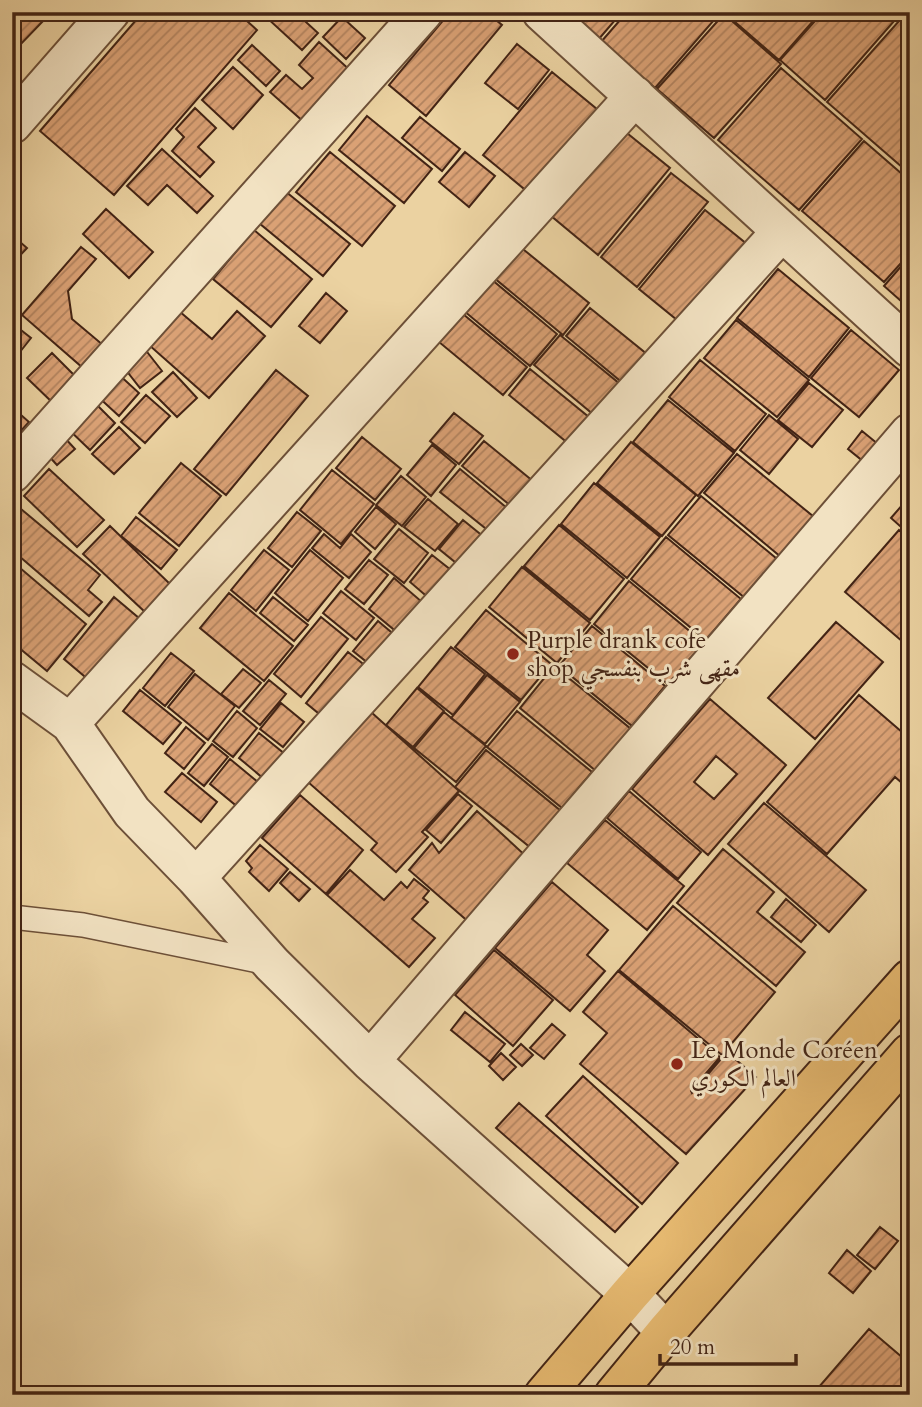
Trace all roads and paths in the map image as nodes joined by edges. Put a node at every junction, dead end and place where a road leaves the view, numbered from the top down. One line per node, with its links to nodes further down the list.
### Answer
1 (110, 12): 5 (street)
2 (423, 12): 9 (street)
3 (542, 12): 4 (street)
4 (635, 96): 6 (street); 11 (street)
5 (12, 124)
6 (782, 231): 7 (street); 12 (street)
7 (910, 348)
8 (910, 433): 17 (street)
9 (12, 473)
10 (12, 681): 11 (street)
11 (70, 723): 12 (street)
12 (196, 878): 14 (street)
13 (12, 917): 14 (lane)
14 (272, 964): 17 (street)
15 (910, 979): 18 (main road)
16 (910, 1053): 19 (main road)
17 (370, 1061): 18 (street)
18 (629, 1294): 19 (street); 20 (main road)
19 (666, 1332): 21 (main road)
20 (544, 1395)
21 (614, 1395)

